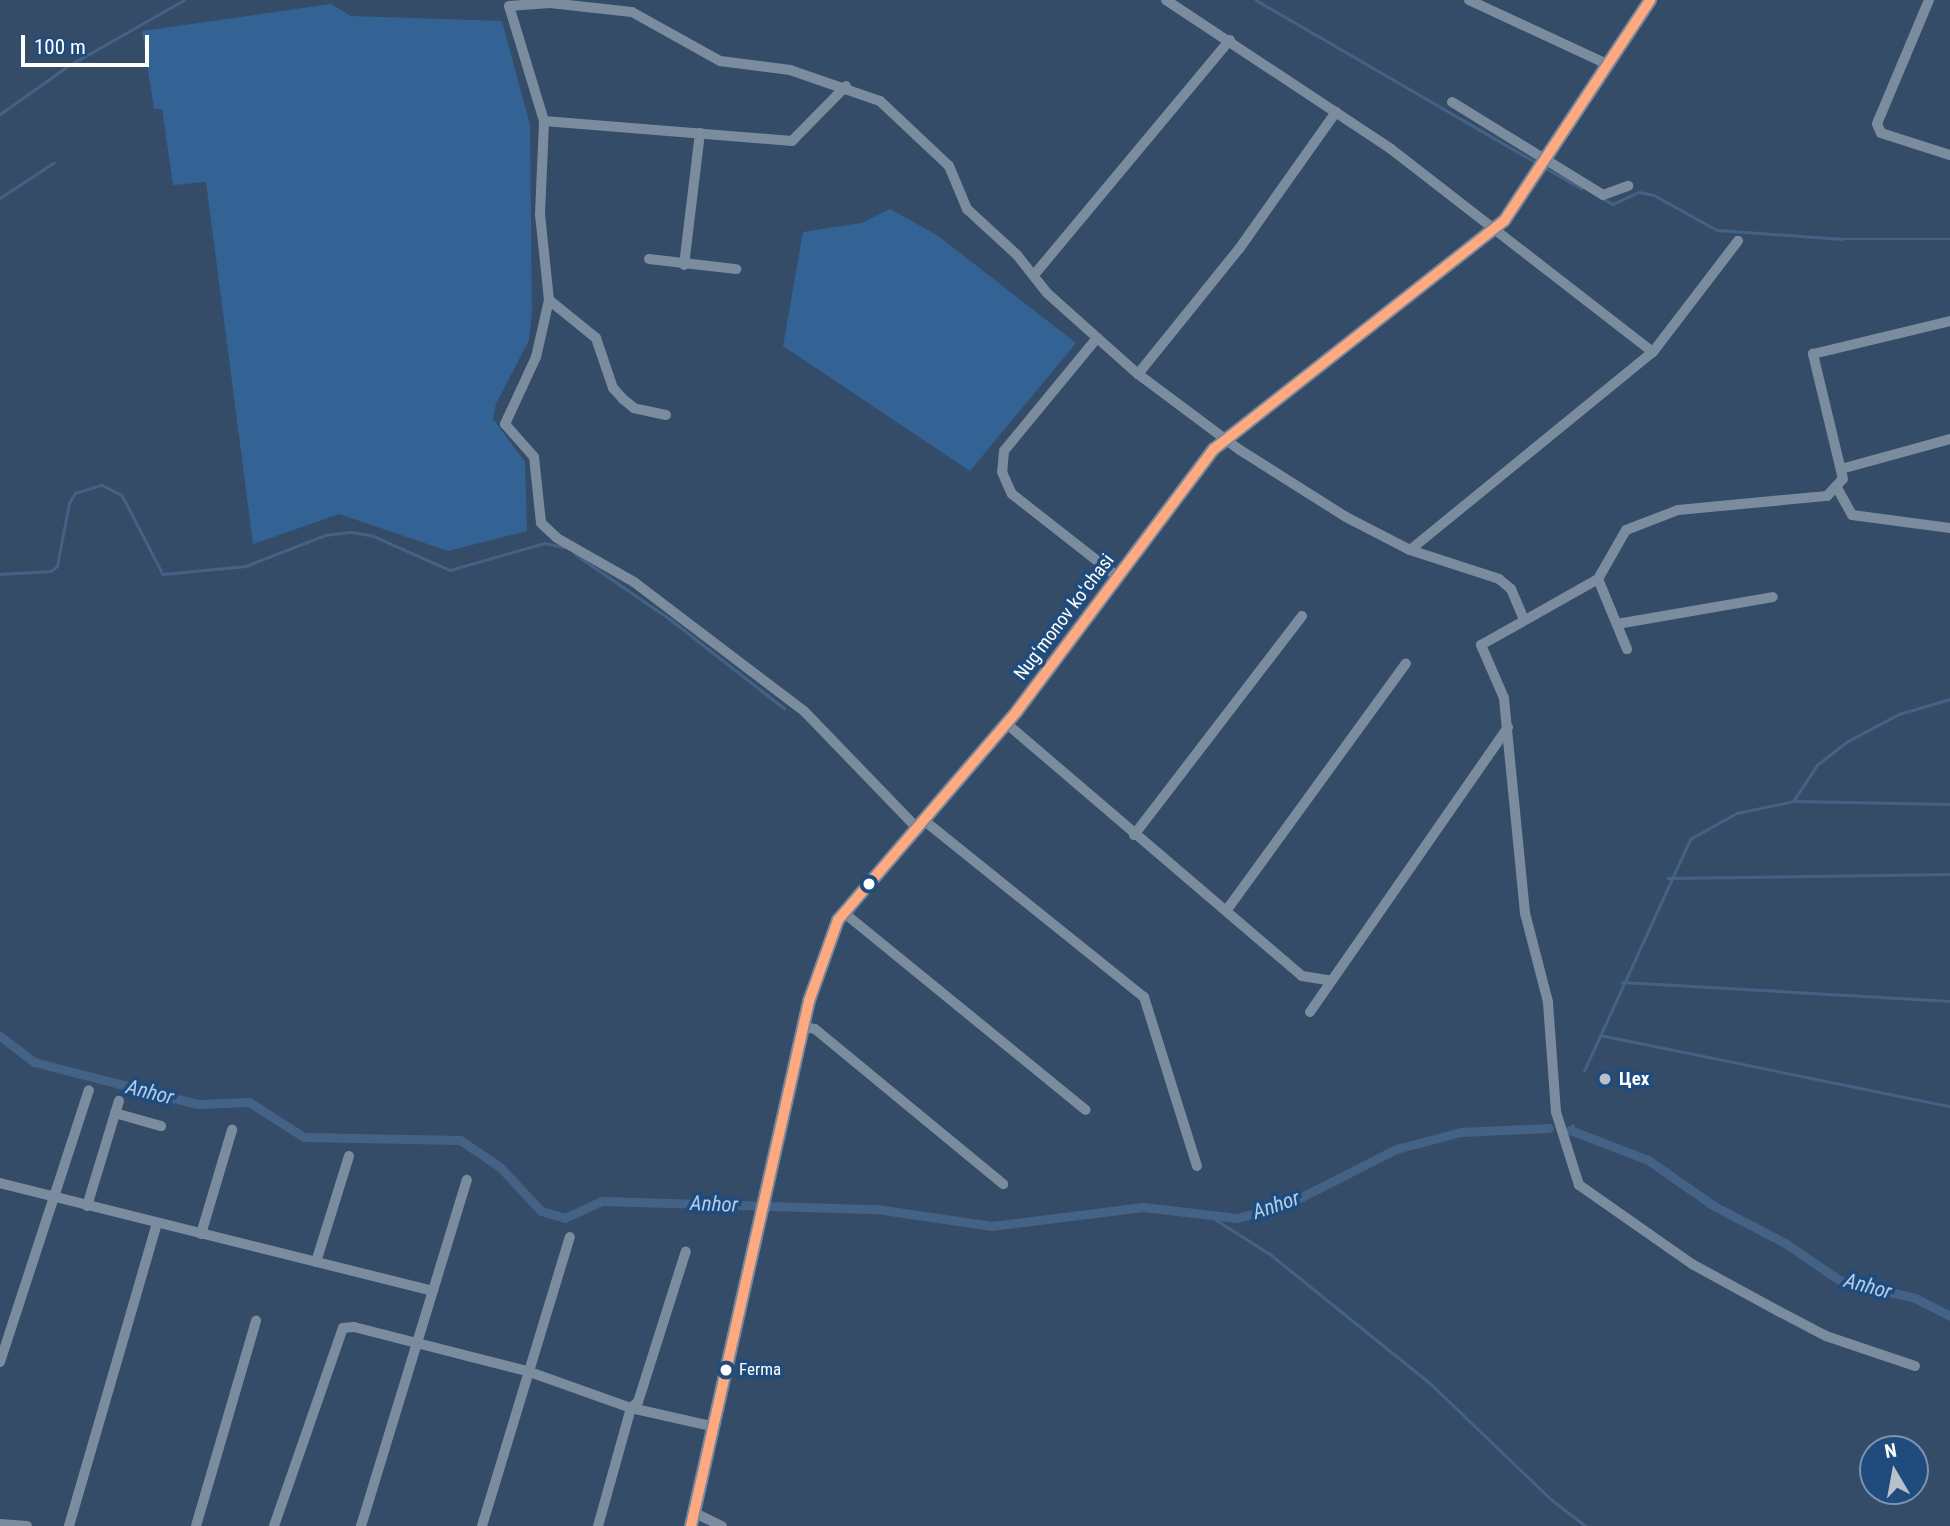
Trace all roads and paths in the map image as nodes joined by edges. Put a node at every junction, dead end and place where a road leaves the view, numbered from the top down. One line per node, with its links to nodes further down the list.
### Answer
1 (1166, 0): 5 (street)
2 (1469, 0): 6 (street)
3 (1650, 0): 6 (main road)
4 (1929, 0): 12 (street)
5 (1230, 40): 9 (street); 20 (street)
6 (1607, 64): 13 (main road)
7 (846, 86): 10 (street); 11 (street); 20 (street)
8 (1452, 102): 13 (street)
9 (1336, 112): 15 (street); 25 (street)
10 (544, 121): 11 (street); 21 (street)
11 (699, 133): 18 (street)
12 (1950, 155)
13 (1545, 159): 14 (street); 15 (main road, Nugʻmonov koʻchasi)
14 (1628, 186)
15 (1497, 228): 24 (street); 27 (main road, Nugʻmonov koʻchasi)
16 (1738, 241): 24 (street)
17 (649, 259): 18 (street)
18 (684, 265): 19 (street)
19 (736, 269)
20 (1034, 275): 23 (street)
21 (549, 300): 26 (street); 43 (street)
22 (1950, 321): 29 (street)
23 (1097, 338): 25 (street); 33 (street)
24 (1653, 352): 32 (street)
25 (1138, 374): 27 (street)
26 (666, 415)
27 (1224, 439): 32 (street); 33 (main road, Nugʻmonov koʻchasi)
28 (1950, 439): 29 (street)
29 (1841, 469): 30 (street)
30 (1836, 486): 31 (street); 34 (street)
31 (1950, 528)
32 (1410, 550): 37 (street)
33 (1118, 577): 41 (main road, Nugʻmonov koʻchasi)
34 (1598, 579): 37 (street); 38 (street)
35 (1773, 597): 38 (street)
36 (1302, 616): 44 (street)
37 (1523, 617): 42 (street)
38 (1617, 624): 39 (street)
39 (1628, 649)
40 (1406, 663): 45 (street)
41 (1007, 724): 43 (main road, Nugʻmonov koʻchasi); 44 (street)
42 (1508, 727): 47 (street); 70 (street)
43 (923, 826): 46 (main road, Nugʻmonov koʻchasi); 55 (street)
44 (1134, 835): 45 (street)
45 (1226, 911): 47 (street)
46 (843, 912): 49 (main road, Nugʻmonov koʻchasi); 51 (street)
47 (1332, 981): 48 (street)
48 (1310, 1012)
49 (803, 1027): 58 (street); 73 (main road, Nugʻmonov koʻchasi)
50 (89, 1090): 59 (street)
51 (1086, 1110)
52 (160, 1126): 60 (street)
53 (232, 1130): 62 (street)
54 (349, 1156): 65 (street)
55 (1197, 1166)
56 (467, 1180): 66 (street)
57 (0, 1184): 59 (street)
58 (1003, 1184)
59 (52, 1196): 60 (street); 69 (street)
60 (87, 1206): 61 (street)
61 (157, 1224): 62 (street); 77 (street)
62 (201, 1234): 65 (street)
63 (570, 1237): 71 (street)
64 (686, 1251): 72 (street)
65 (316, 1262): 66 (street)
66 (433, 1291): 68 (street)
67 (256, 1321): 78 (street)
68 (418, 1343): 71 (street); 79 (street); 80 (street)
69 (0, 1362)
70 (1915, 1366)
71 (527, 1371): 72 (street); 81 (street)
72 (631, 1408): 73 (street); 82 (street)
73 (715, 1427): 74 (main road, Nugʻmonov koʻchasi)
74 (693, 1520): 83 (street)
75 (0, 1524): 76 (street)
76 (27, 1526)
77 (69, 1526)
78 (196, 1526)
79 (274, 1526)
80 (361, 1526)
81 (482, 1526)
82 (598, 1526)
83 (722, 1526)

